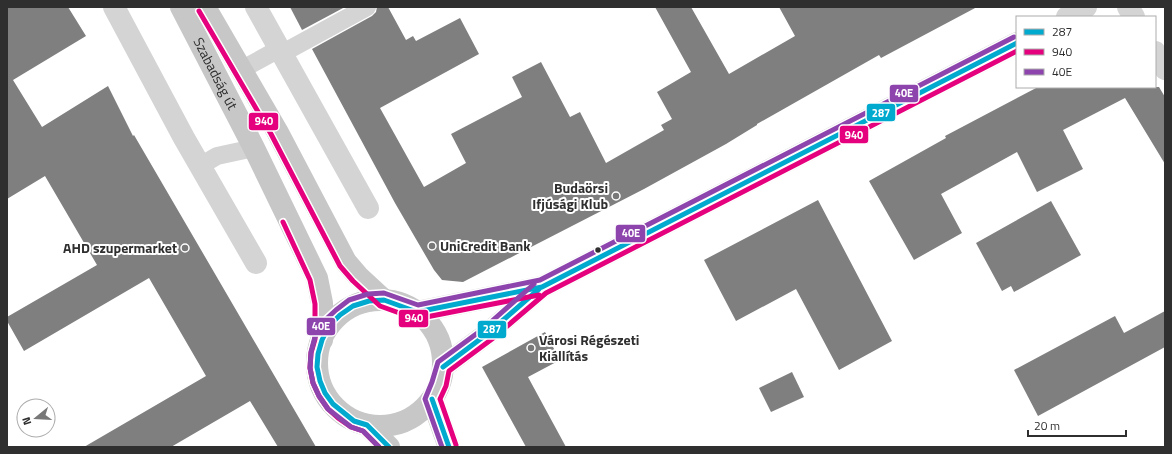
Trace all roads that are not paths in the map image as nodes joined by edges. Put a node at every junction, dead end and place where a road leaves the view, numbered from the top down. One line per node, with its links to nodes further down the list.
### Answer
1 (114, 7): 16 (street)
2 (181, 7): 15 (main road, Szabadság út)
3 (205, 7): 14 (main road, Szabadság út)
4 (256, 7): 11 (street)
5 (367, 7): 11 (lane)
6 (1086, 7): 8 (street)
7 (1128, 7): 9 (street)
8 (1069, 16)
9 (1133, 16)
10 (1016, 44): 19 (street)
11 (280, 51): 14 (lane); 17 (street)
12 (1156, 54): 13 (street)
13 (1165, 69)
14 (241, 70): 20 (main road, Szabadság út)
15 (254, 148): 16 (lane); 22 (main road, Szabadság út)
16 (200, 166): 18 (street)
17 (368, 208)
18 (256, 263)
19 (542, 287): 21 (street); 23 (street)
20 (384, 300): 21 (main road); 22 (main road)
21 (417, 312): 23 (main road)
22 (322, 340): 25 (main road)
23 (443, 367): 24 (main road)
24 (432, 399): 25 (main road); 27 (main road)
25 (367, 425): 26 (main road)
26 (389, 447)
27 (449, 447)

